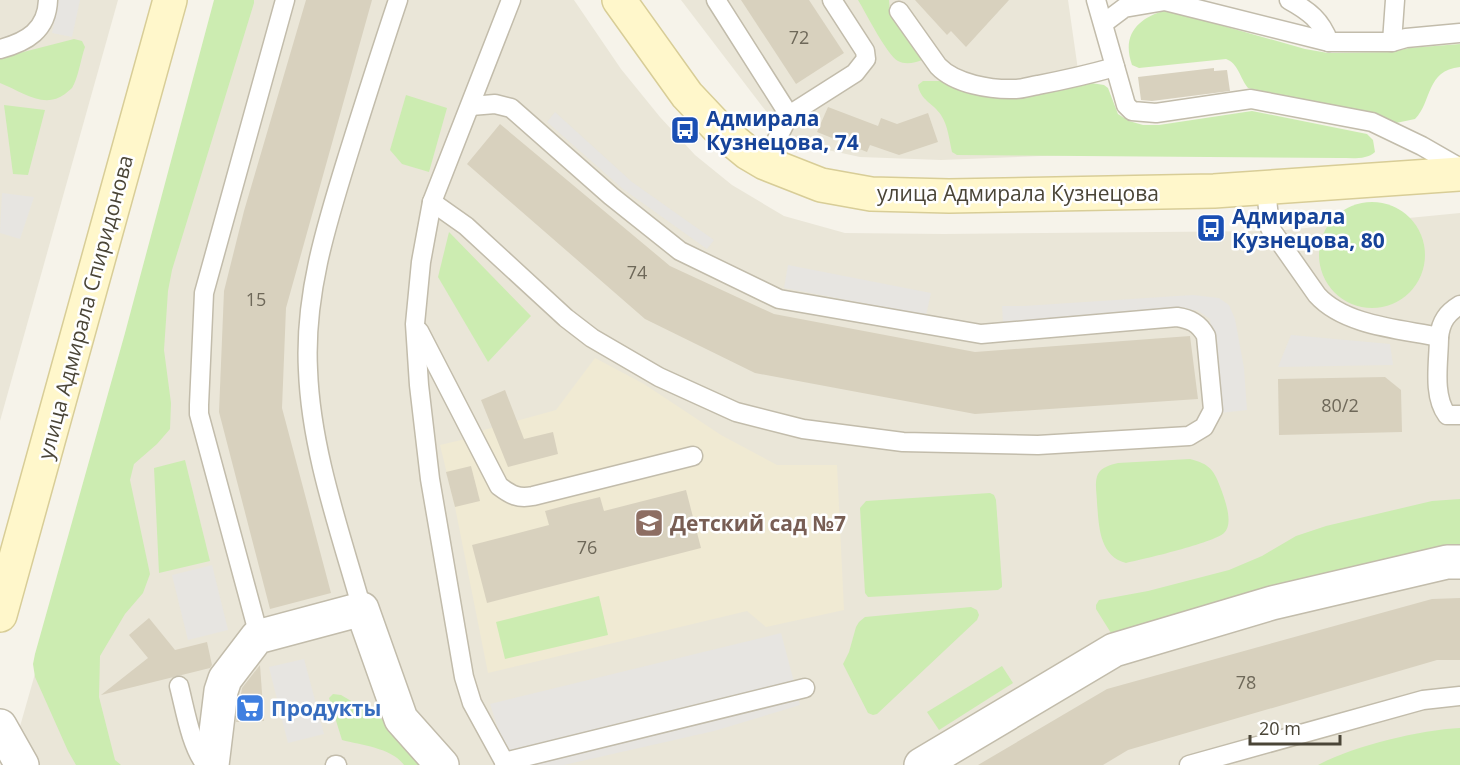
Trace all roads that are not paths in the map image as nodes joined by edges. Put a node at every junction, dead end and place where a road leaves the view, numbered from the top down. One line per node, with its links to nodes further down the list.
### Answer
1 (48, 0): 18 (lane)
2 (170, 0): 34 (main road, улица Адмирала Спиридонова)
3 (285, 0): 35 (lane)
4 (398, 0): 33 (lane)
5 (510, 0): 20 (lane)
6 (619, 0): 22 (main road, улица Адмирала Кузнецова)
7 (716, 0): 21 (lane)
8 (832, 0): 21 (lane)
9 (1096, 0): 14 (lane)
10 (1164, 0): 14 (lane); 16 (lane)
11 (1289, 0): 16 (lane)
12 (1395, 0): 17 (lane)
13 (899, 11): 19 (lane)
14 (1104, 23): 19 (lane)
15 (1460, 33): 17 (lane)
16 (1329, 42): 17 (lane)
17 (1392, 42)
18 (0, 49)
19 (1115, 67): 23 (lane)
20 (471, 106): 26 (lane); 26 (lane)
21 (789, 115): 22 (lane)
22 (765, 163): 25 (main road, улица Адмирала Кузнецова)
23 (1460, 168)
24 (1460, 174): 25 (main road, улица Адмирала Кузнецова)
25 (1266, 189): 29 (lane)
26 (432, 202): 28 (lane)
27 (1460, 305): 29 (lane)
28 (415, 324): 31 (lane); 40 (lane)
29 (1439, 337): 30 (lane)
30 (1460, 415)
31 (693, 456)
32 (1460, 562): 45 (street)
33 (363, 609): 35 (street); 44 (street)
34 (0, 615)
35 (259, 636): 43 (street)
36 (179, 686): 42 (lane)
37 (805, 688): 40 (lane)
38 (1460, 696): 46 (lane)
39 (0, 726): 41 (street)
40 (505, 764)
41 (22, 765)
42 (206, 765)
43 (212, 765)
44 (442, 765)
45 (921, 765)
46 (1189, 765)

